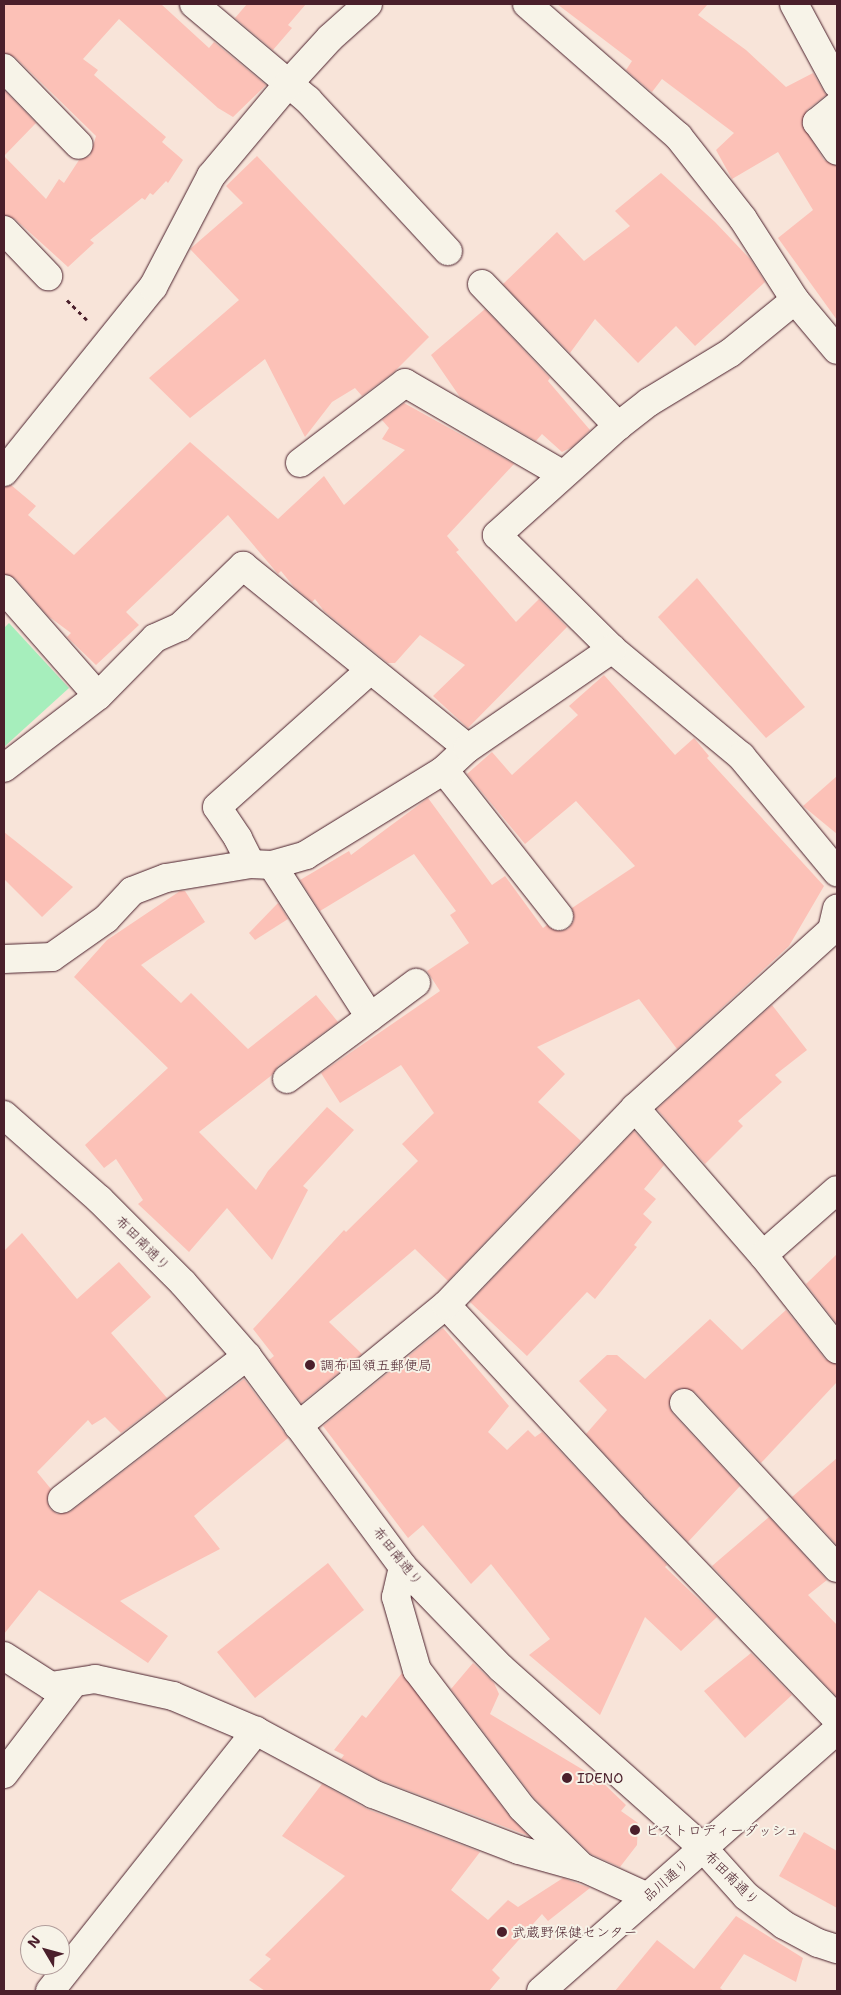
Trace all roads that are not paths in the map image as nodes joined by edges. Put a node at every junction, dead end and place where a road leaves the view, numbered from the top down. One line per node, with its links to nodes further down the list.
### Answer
1 (194, 4): 6 (street)
2 (368, 4): 6 (street)
3 (527, 4): 15 (street)
4 (794, 4): 7 (street)
5 (4, 68): 9 (street)
6 (288, 84): 12 (street); 19 (street)
7 (837, 84)
8 (837, 106): 10 (street)
9 (79, 145)
10 (837, 150)
11 (4, 230): 13 (street)
12 (448, 251)
13 (48, 276)
14 (482, 284): 17 (street)
15 (794, 300): 16 (street); 17 (street)
16 (837, 350)
17 (618, 426): 20 (street)
18 (300, 463): 20 (street)
19 (4, 472)
20 (562, 474): 22 (street)
21 (4, 589): 24 (street)
22 (612, 649): 25 (street); 29 (street)
23 (370, 670): 24 (street); 25 (street); 28 (street)
24 (98, 696): 26 (street)
25 (468, 748): 27 (street)
26 (4, 769)
27 (444, 770): 28 (street); 31 (street)
28 (261, 865): 32 (street); 34 (street)
29 (837, 872)
30 (837, 909): 36 (street)
31 (559, 916)
32 (5, 957)
33 (416, 983): 34 (street)
34 (370, 1017): 35 (street)
35 (287, 1079)
36 (635, 1108): 39 (street); 40 (street)
37 (4, 1115): 42 (street, 布田南通り)
38 (837, 1190): 39 (street)
39 (763, 1254): 41 (street)
40 (446, 1305): 44 (street); 50 (street)
41 (837, 1349)
42 (248, 1356): 44 (street, 布田南通り); 45 (street)
43 (684, 1403): 47 (street)
44 (298, 1426): 46 (street, 布田南通り)
45 (62, 1499)
46 (403, 1567): 54 (street, 布田南通り); 55 (street)
47 (837, 1568)
48 (4, 1656): 49 (street)
49 (72, 1685): 52 (street); 53 (street)
50 (837, 1719)
51 (837, 1730): 54 (street, 品川通り)
52 (256, 1731): 55 (street); 58 (street)
53 (4, 1774)
54 (702, 1848): 56 (street, 品川通り); 57 (street, 布田南通り)
55 (584, 1868): 56 (street)
56 (648, 1897): 59 (street, 品川通り)
57 (837, 1949)
58 (50, 1991)
59 (541, 1991)

